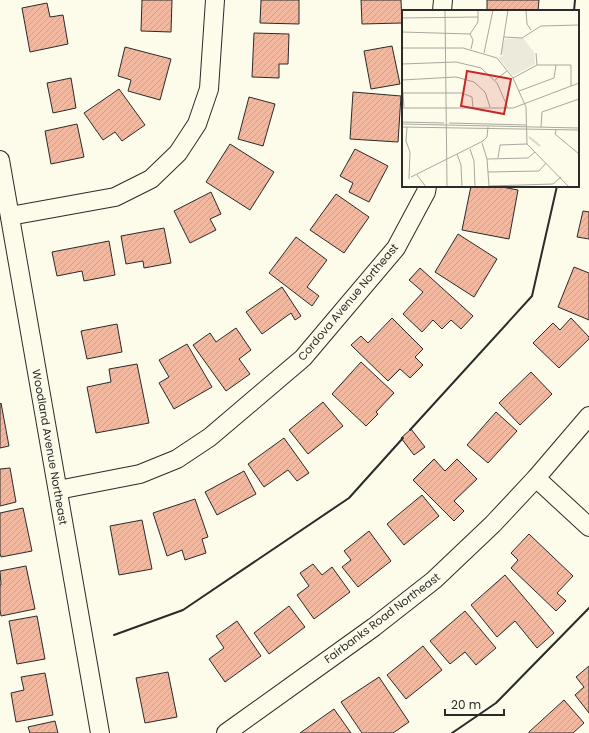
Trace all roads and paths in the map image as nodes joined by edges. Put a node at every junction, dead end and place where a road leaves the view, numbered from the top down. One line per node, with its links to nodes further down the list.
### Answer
1 (215, 0): 6 (street)
2 (443, 0): 3 (street)
3 (442, 10)
4 (0, 160): 6 (street, Woodland Avenue Northeast)
5 (427, 187): 9 (street, Cordova Avenue Northeast)
6 (10, 216): 9 (street, Woodland Avenue Northeast)
7 (589, 416): 8 (street, Fairbanks Road Northeast)
8 (536, 478): 10 (street); 12 (street, Fairbanks Road Northeast)
9 (58, 490): 11 (street, Woodland Avenue Northeast)
10 (589, 526)
11 (100, 733)
12 (226, 733)

